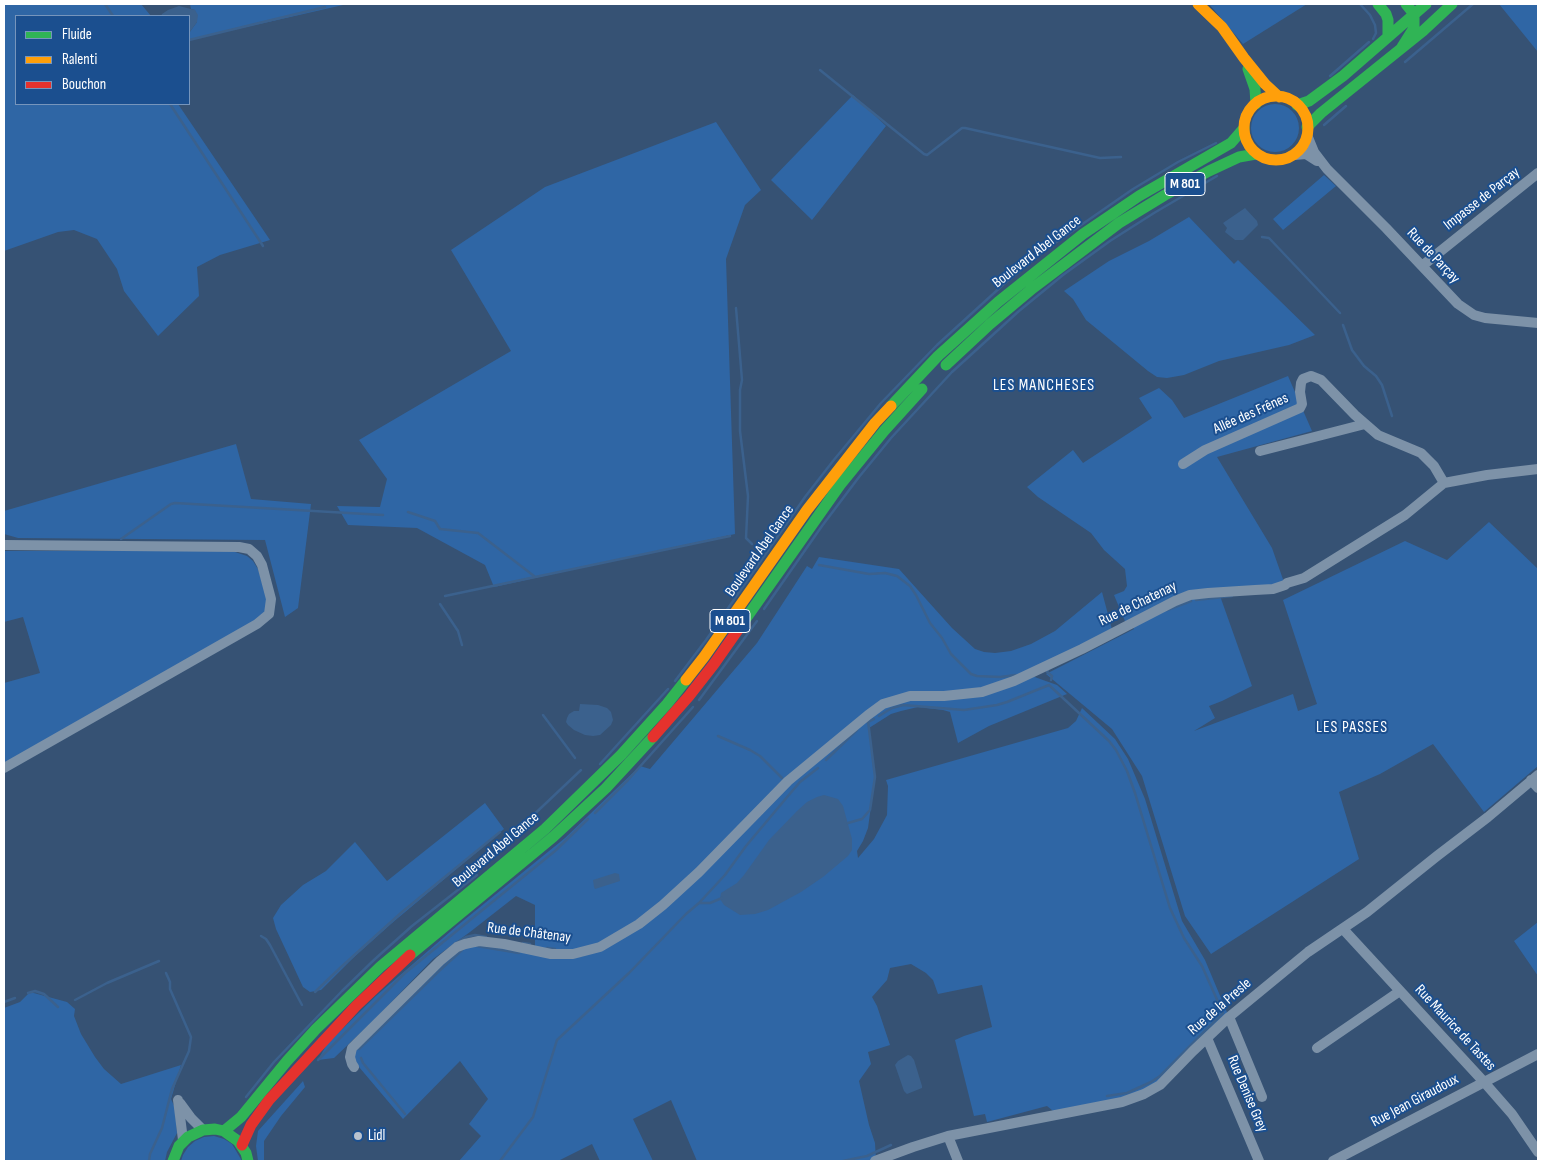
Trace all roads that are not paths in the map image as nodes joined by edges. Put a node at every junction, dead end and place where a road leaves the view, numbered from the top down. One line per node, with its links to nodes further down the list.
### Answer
1 (1198, 4): 9 (main road)
2 (1378, 4): 7 (main road)
3 (1406, 4): 6 (main road)
4 (1426, 4): 6 (main road)
5 (1452, 4): 8 (main road)
6 (1414, 14): 7 (main road); 8 (main road)
7 (1388, 37): 12 (main road)
8 (1402, 47): 14 (main road)
9 (1244, 58): 10 (main road); 11 (main road)
10 (1279, 97): 11 (main road); 12 (main road)
11 (1256, 104): 13 (main road, M 801)
12 (1297, 105): 14 (main road)
13 (1244, 128): 15 (main road); 40 (main road, Boulevard Abel Gance / M 801)
14 (1307, 131): 16 (main road); 17 (street, Rue de Parçay)
15 (1256, 154): 16 (main road, M 801); 43 (main road, Boulevard Abel Gance / M 801)
16 (1294, 154): 17 (street, Rue de Parçay)
17 (1327, 169): 19 (street, Rue de Parçay)
18 (1538, 173): 19 (street, Impasse de Parçay)
19 (1422, 266): 20 (street, Rue de Parçay)
20 (1538, 323)
21 (1365, 424): 22 (street); 23 (street, Allée des Frênes); 25 (street, Allée des Frênes)
22 (1260, 451)
23 (1183, 464)
24 (1538, 469): 25 (street, Rue de Chatenay)
25 (1444, 483): 28 (street, Rue de Chatenay)
26 (4, 544): 27 (street)
27 (4, 768)
28 (788, 781): 36 (street, Rue de Châtenay)
29 (1536, 781): 30 (street, Rue de la Presle)
30 (1343, 929): 31 (street, Rue Maurice de Tastes); 32 (street, Rue de la Presle)
31 (1400, 991): 34 (street); 37 (street, Rue Maurice de Tastes)
32 (1229, 1017): 33 (street, Rue de la Presle); 38 (street)
33 (1207, 1038): 41 (street, Rue de la Presle); 50 (street, Rue Denise Grey)
34 (1317, 1048)
35 (1538, 1054): 37 (street, Rue Jean Giraudoux)
36 (354, 1066)
37 (1484, 1082): 44 (street, Rue Maurice de Tastes); 51 (street, Rue Jean Giraudoux)
38 (1262, 1097)
39 (203, 1130): 40 (main road); 42 (main road); 42 (street)
40 (224, 1132): 43 (main road)
41 (948, 1136): 45 (street, Rue de la Presle); 49 (street)
42 (184, 1140): 46 (main road)
43 (242, 1146): 47 (main road)
44 (1538, 1152)
45 (890, 1159): 48 (street, Rue de la Presle)
46 (173, 1161)
47 (248, 1161)
48 (875, 1161)
49 (958, 1161)
50 (1259, 1161)
51 (1333, 1161)

